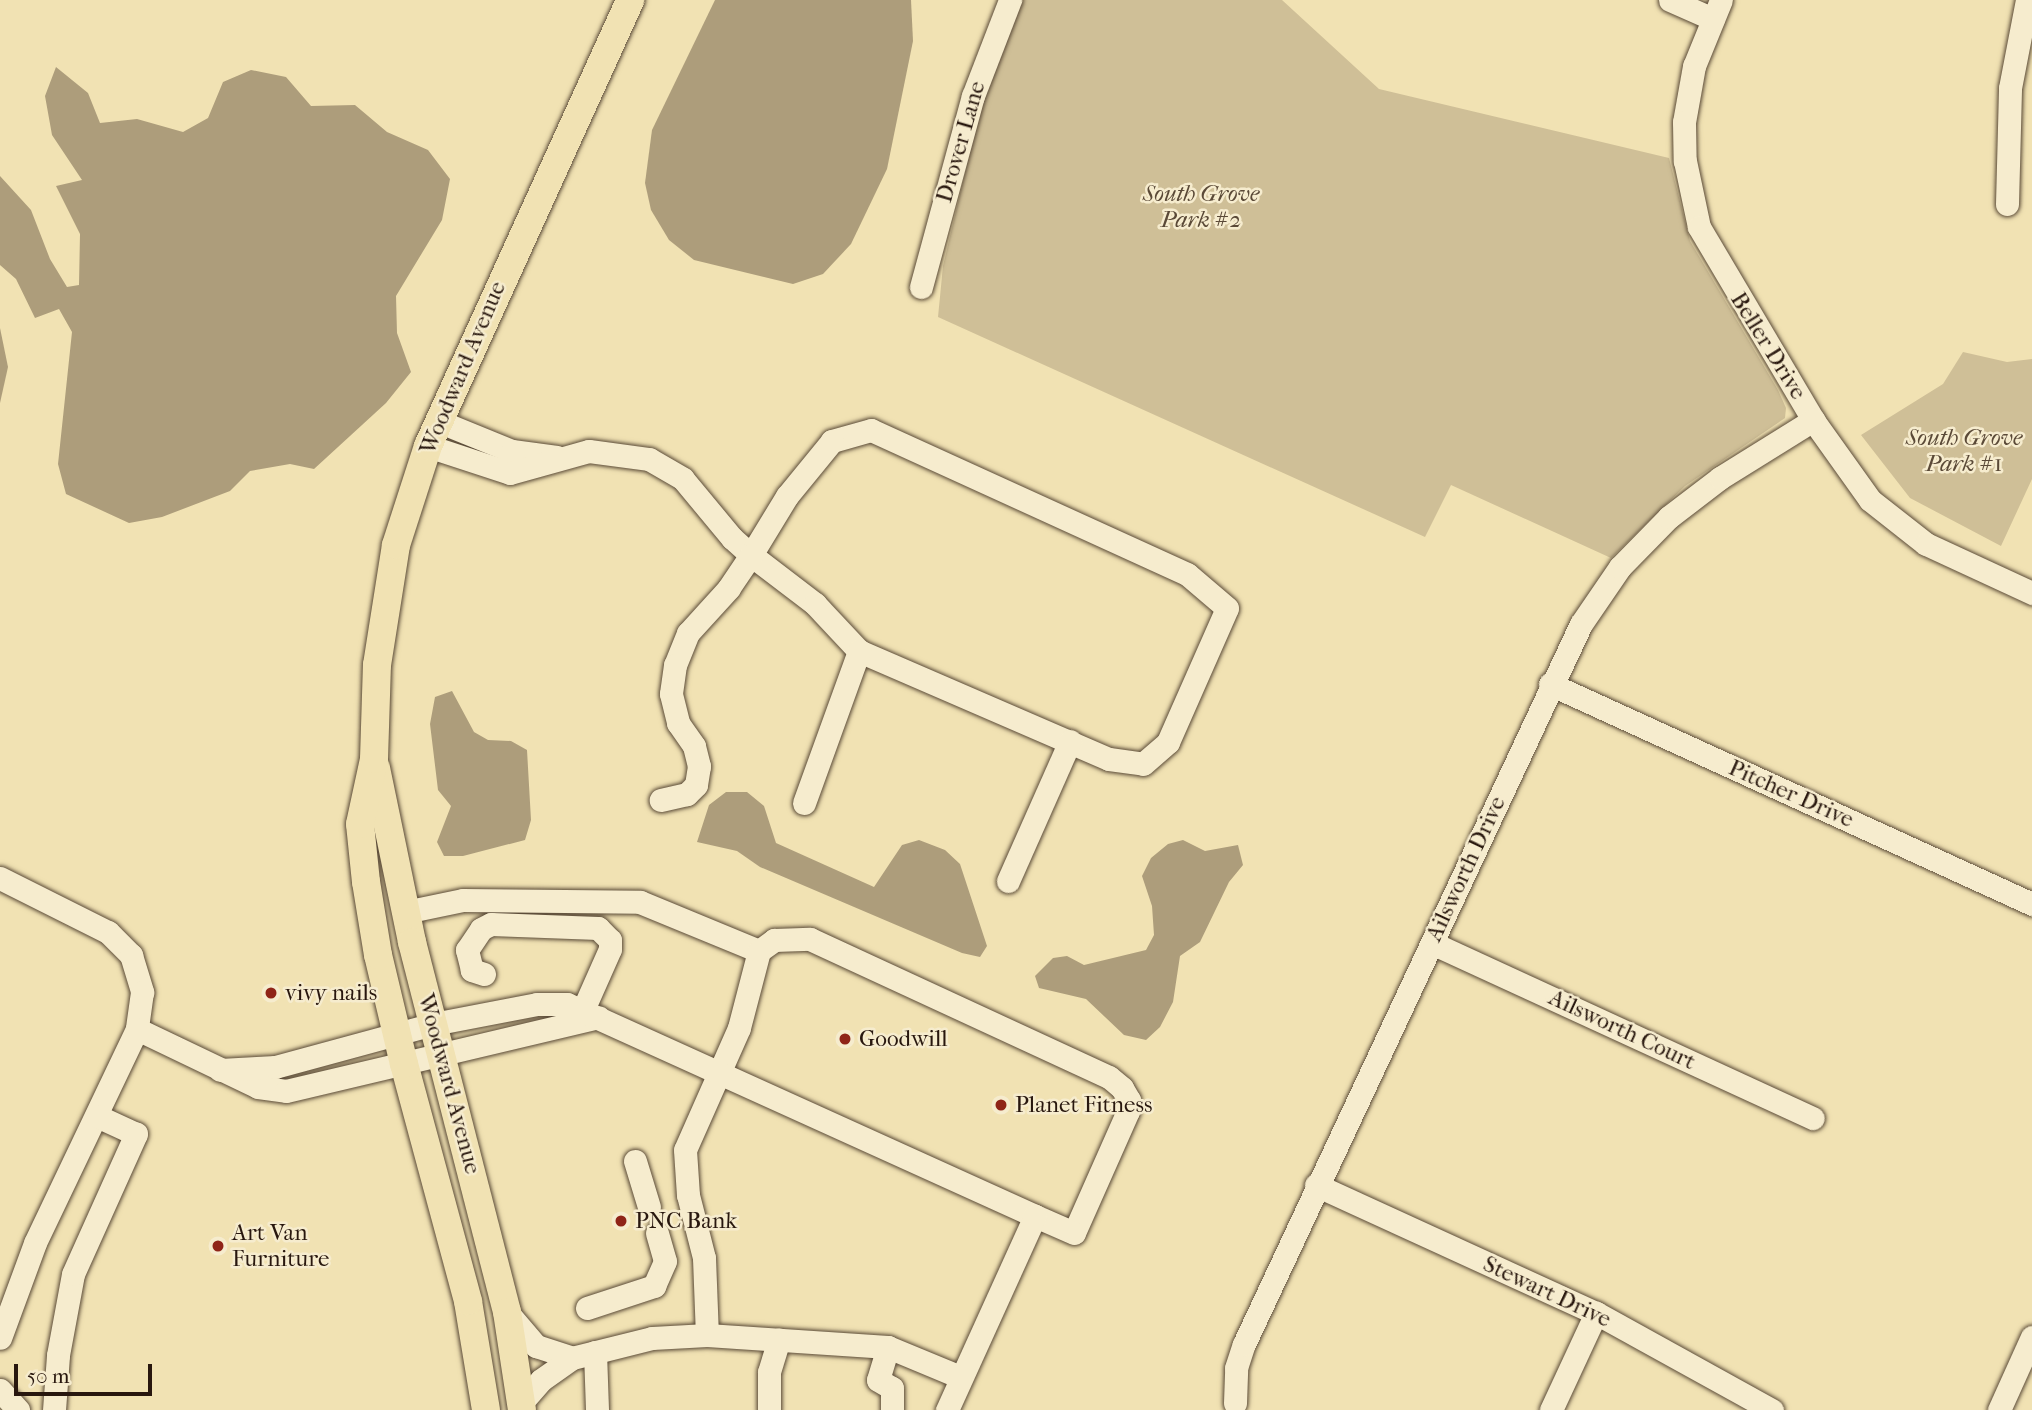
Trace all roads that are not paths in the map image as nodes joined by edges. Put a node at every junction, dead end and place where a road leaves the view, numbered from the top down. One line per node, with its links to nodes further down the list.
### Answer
1 (630, 0): 9 (main road, Woodward Avenue)
2 (1010, 0): 7 (street, Drover Lane)
3 (1670, 0): 5 (street)
4 (2028, 0): 6 (street)
5 (1717, 10): 8 (street, Beller Drive)
6 (2007, 204)
7 (921, 287)
8 (1813, 420): 11 (street, Beller Drive); 13 (street, Ailsworth Drive)
9 (433, 433): 10 (street); 15 (main road, Woodward Avenue)
10 (751, 555): 12 (street); 14 (street); 16 (street)
11 (2032, 593)
12 (859, 651): 14 (street); 17 (street)
13 (1549, 684): 20 (street, Pitcher Drive); 22 (street, Ailsworth Drive)
14 (1070, 741): 19 (street)
15 (373, 759): 21 (main road, Woodward Avenue); 28 (main road, Woodward Avenue)
16 (661, 800)
17 (804, 803)
18 (0, 878): 27 (street)
19 (1008, 881)
20 (2032, 904)
21 (405, 912): 23 (street); 26 (main road, Woodward Avenue)
22 (1432, 943): 34 (street, Ailsworth Court); 36 (street, Ailsworth Drive)
23 (759, 951): 31 (street); 38 (street)
24 (484, 974): 25 (street)
25 (592, 1014): 26 (street); 29 (street); 31 (street)
26 (433, 1024): 28 (street); 29 (main road, Woodward Avenue)
27 (137, 1029): 32 (street); 33 (street)
28 (398, 1034): 30 (main road, Woodward Avenue); 32 (street)
29 (442, 1055): 30 (street); 41 (main road, Woodward Avenue)
30 (404, 1064): 32 (street); 56 (main road, Woodward Avenue)
31 (720, 1069): 38 (street); 43 (street)
32 (220, 1070)
33 (97, 1116): 45 (street); 55 (street)
34 (1812, 1118)
35 (635, 1161): 37 (street)
36 (1316, 1185): 42 (street, Stewart Drive); 52 (street, Ailsworth Drive)
37 (649, 1207)
38 (1035, 1216): 50 (street)
39 (657, 1233): 40 (street)
40 (587, 1308)
41 (507, 1312): 49 (street); 53 (main road, Woodward Avenue)
42 (1596, 1314): 61 (street); 62 (street, Stewart Drive)
43 (707, 1335): 46 (street); 48 (street)
44 (2032, 1337): 63 (street)
45 (0, 1338)
46 (779, 1340): 47 (street); 58 (street)
47 (888, 1347): 50 (street); 59 (street)
48 (595, 1352): 49 (street); 57 (street)
49 (572, 1358): 53 (street)
50 (960, 1377): 60 (street)
51 (0, 1391): 54 (street)
52 (1235, 1403)
53 (522, 1406)
54 (18, 1410)
55 (54, 1410)
56 (486, 1410)
57 (597, 1410)
58 (769, 1410)
59 (892, 1410)
60 (947, 1410)
61 (1551, 1410)
62 (1772, 1410)
63 (1998, 1410)

